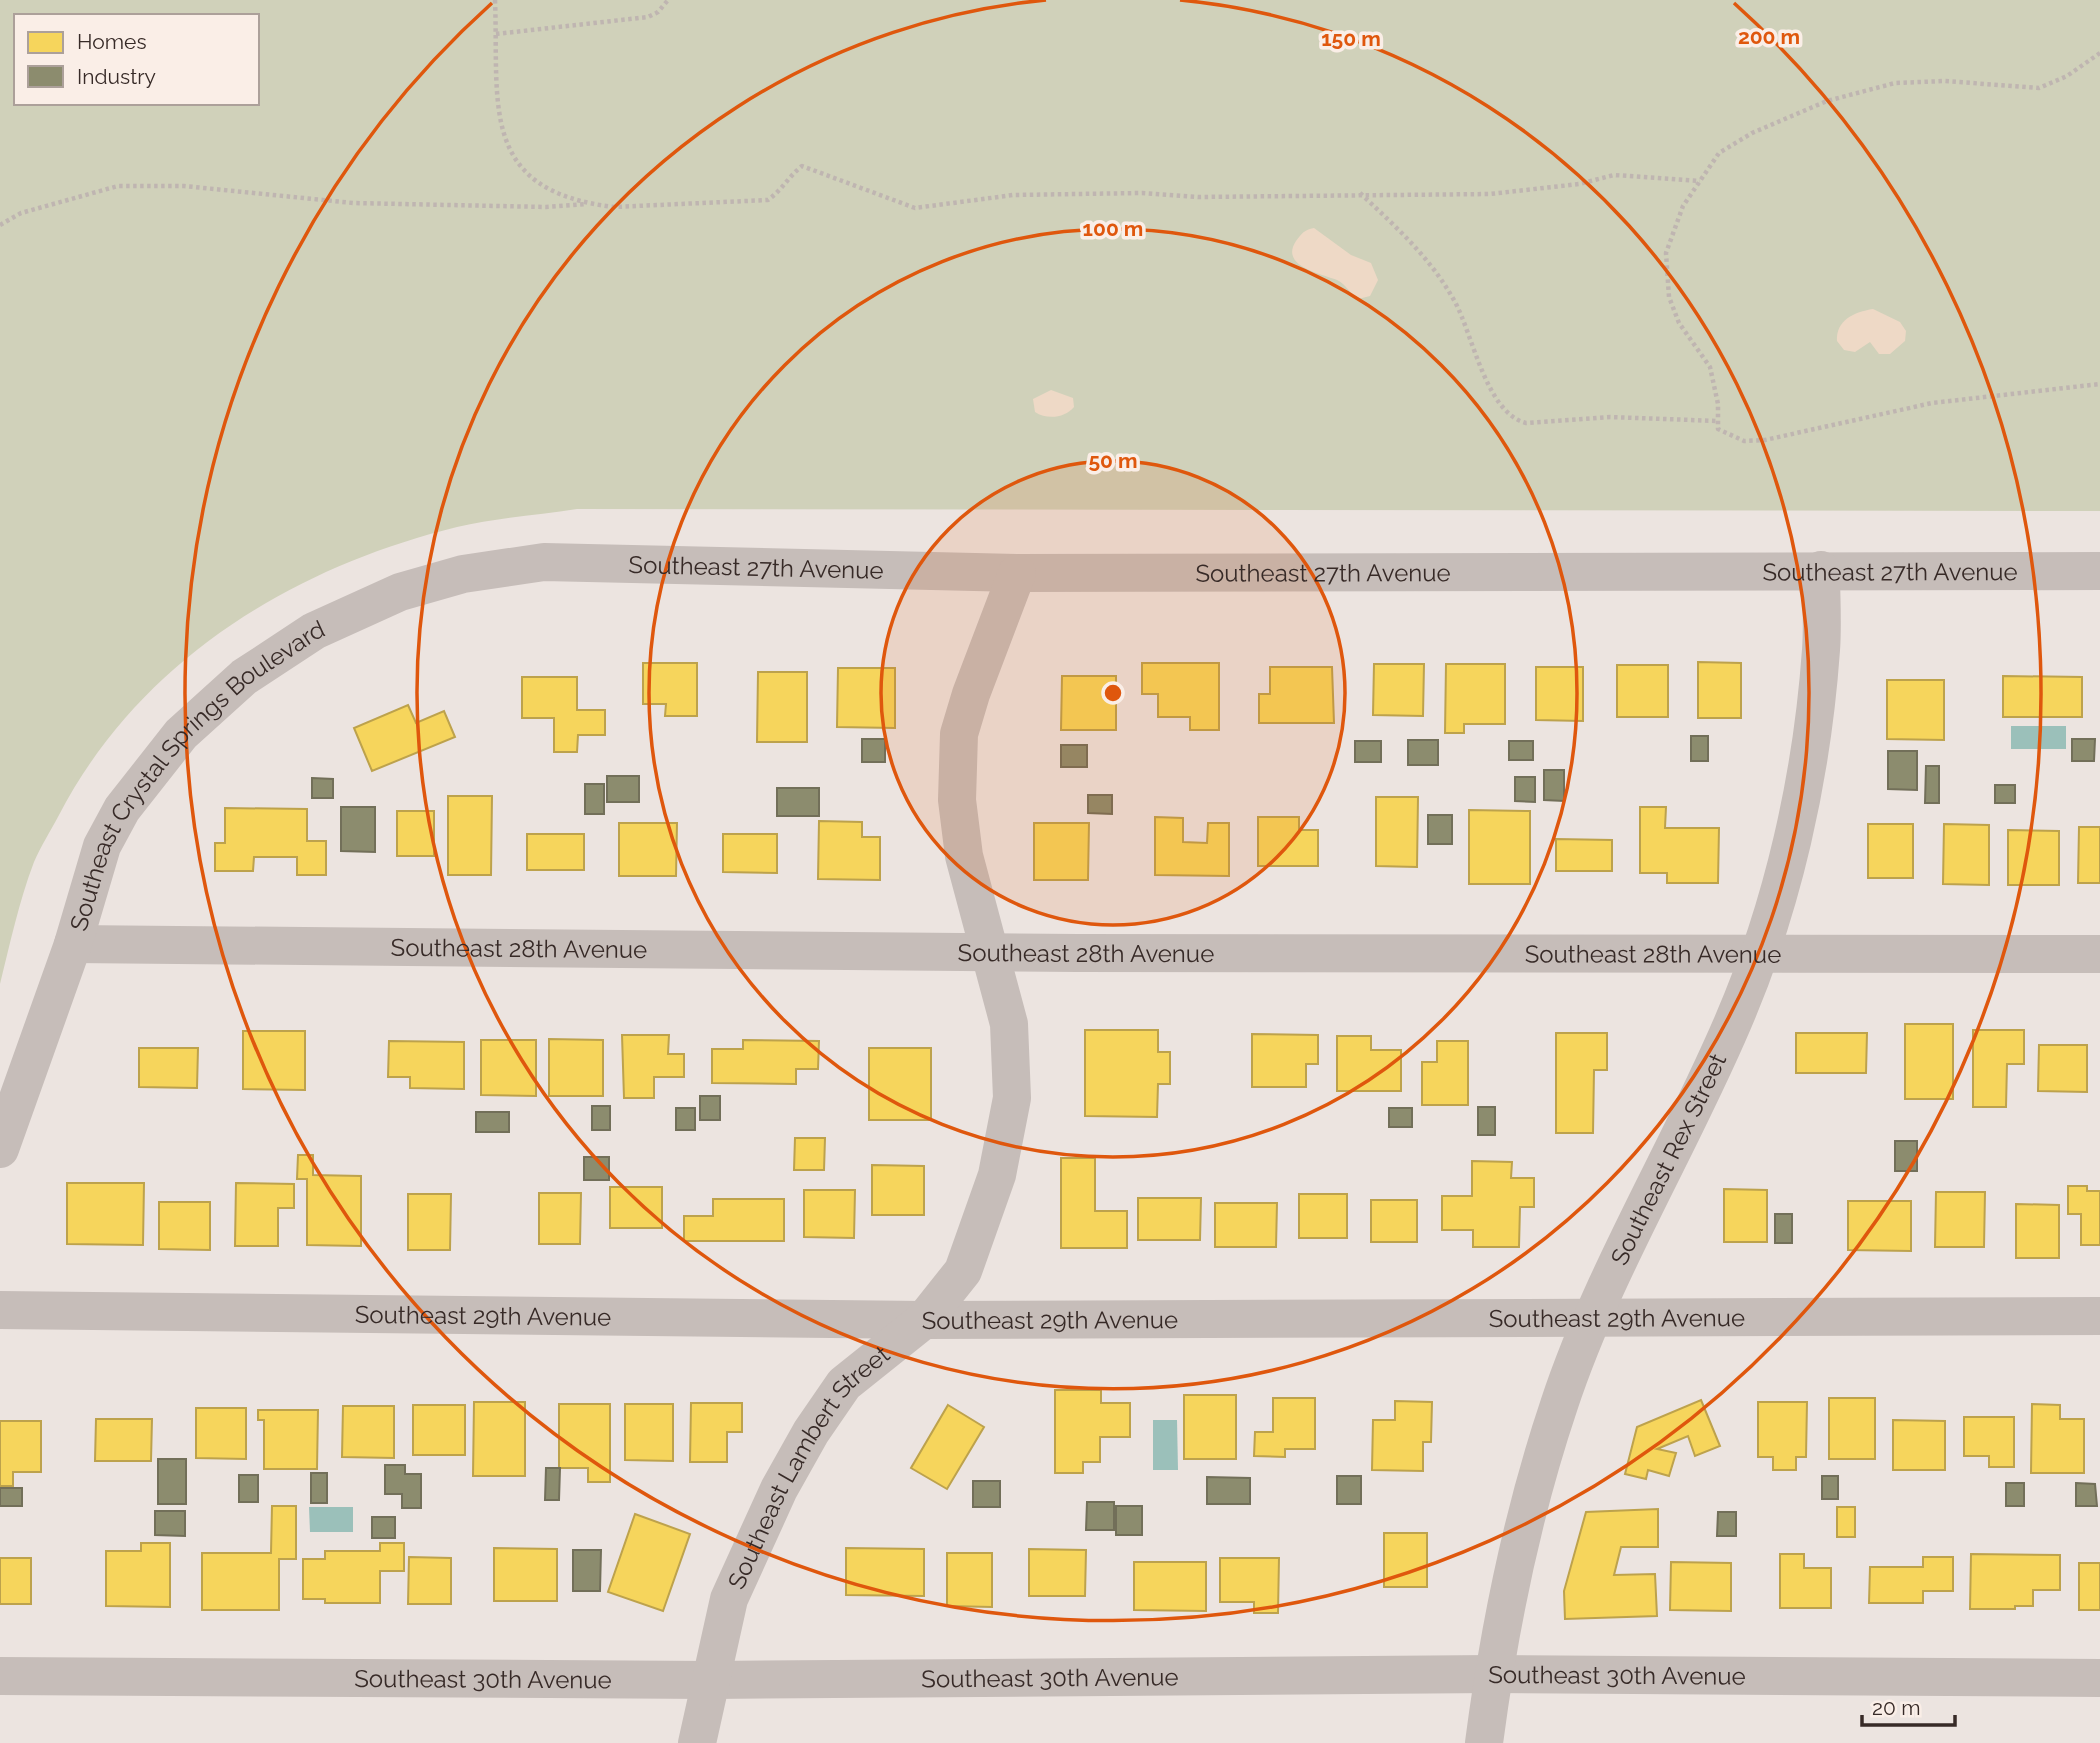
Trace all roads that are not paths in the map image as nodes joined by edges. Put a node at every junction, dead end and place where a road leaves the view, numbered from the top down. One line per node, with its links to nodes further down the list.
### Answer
1 (544, 562): 4 (street, Southeast 27th Avenue); 5 (street, Southeast Crystal Springs Boulevard)
2 (1821, 570): 3 (street, Southeast 27th Avenue); 4 (street, Southeast 27th Avenue); 7 (street, Southeast Rex Street)
3 (2100, 571)
4 (1017, 573): 6 (street, Southeast Lambert Street)
5 (73, 944): 6 (street, Southeast 28th Avenue); 9 (street, Southeast Crystal Springs Boulevard)
6 (990, 950): 7 (street, Southeast 28th Avenue); 13 (street, Southeast Lambert Street)
7 (1761, 953): 8 (street, Southeast 28th Avenue); 12 (street, Southeast Rex Street)
8 (2100, 954)
9 (0, 1149)
10 (0, 1310): 13 (street, Southeast 29th Avenue)
11 (2100, 1316): 12 (street, Southeast 29th Avenue)
12 (1595, 1318): 13 (street, Southeast 29th Avenue); 14 (street, Southeast Rex Street)
13 (924, 1320): 17 (street, Southeast Lambert Street)
14 (1493, 1674): 16 (street, Southeast 30th Avenue); 17 (street, Southeast 30th Avenue); 19 (street, Southeast Rex Street)
15 (0, 1676): 17 (street, Southeast 30th Avenue)
16 (2100, 1678)
17 (711, 1680): 18 (street, Southeast Lambert Street)
18 (696, 1743)
19 (1484, 1743)

